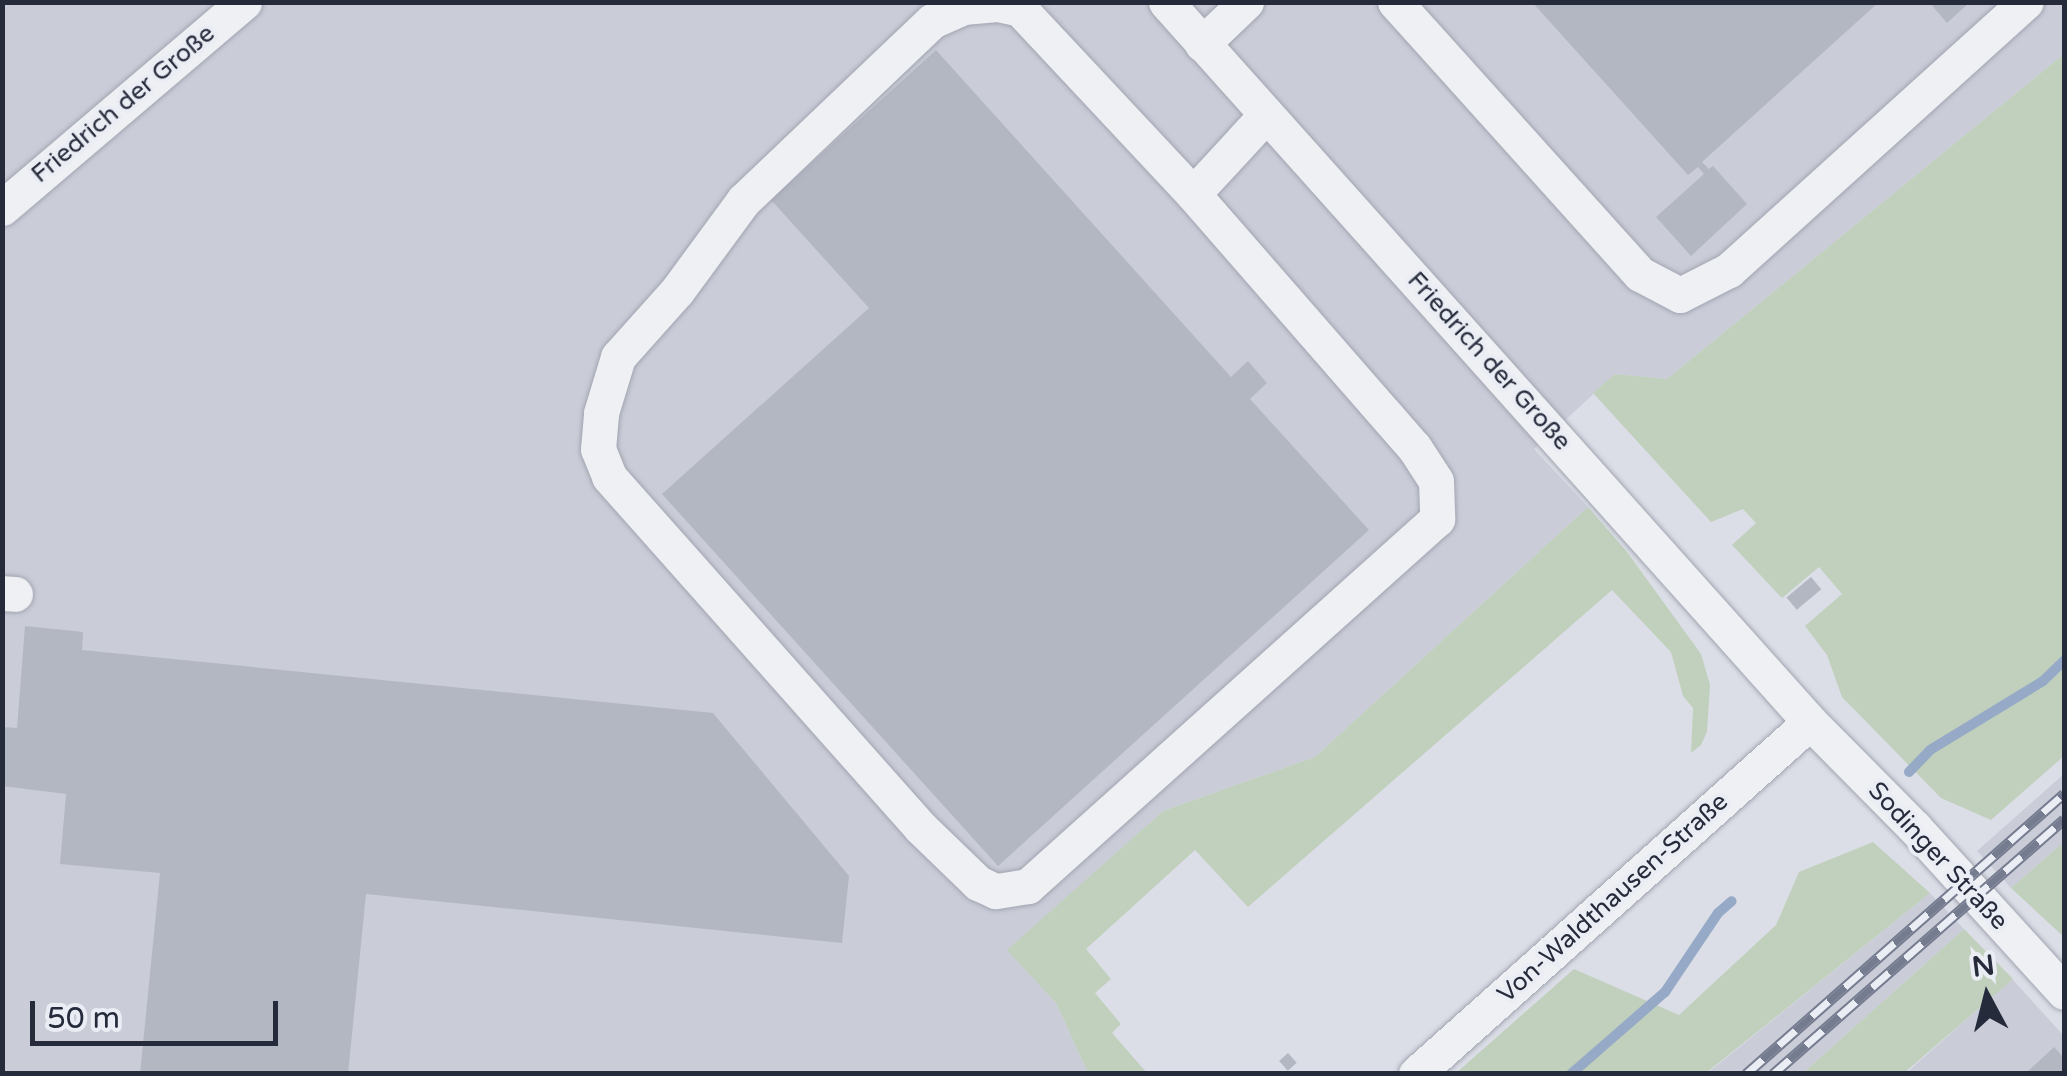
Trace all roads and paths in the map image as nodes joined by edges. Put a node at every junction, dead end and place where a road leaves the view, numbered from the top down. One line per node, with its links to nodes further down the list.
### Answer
1 (244, 2): 9 (street, Friedrich der Große)
2 (1166, 2): 6 (street, Friedrich der Große)
3 (1246, 2): 6 (street)
4 (1395, 2): 5 (street)
5 (2026, 2)
6 (1202, 44): 7 (street, Friedrich der Große)
7 (1266, 116): 8 (street); 10 (street, Friedrich der Große)
8 (1193, 194): 8 (street)
9 (2, 208)
10 (1810, 722): 11 (street, Sodinger Straße); 12 (street, Von-Waldthausen-Straße)
11 (2064, 992)
12 (1416, 1074)

